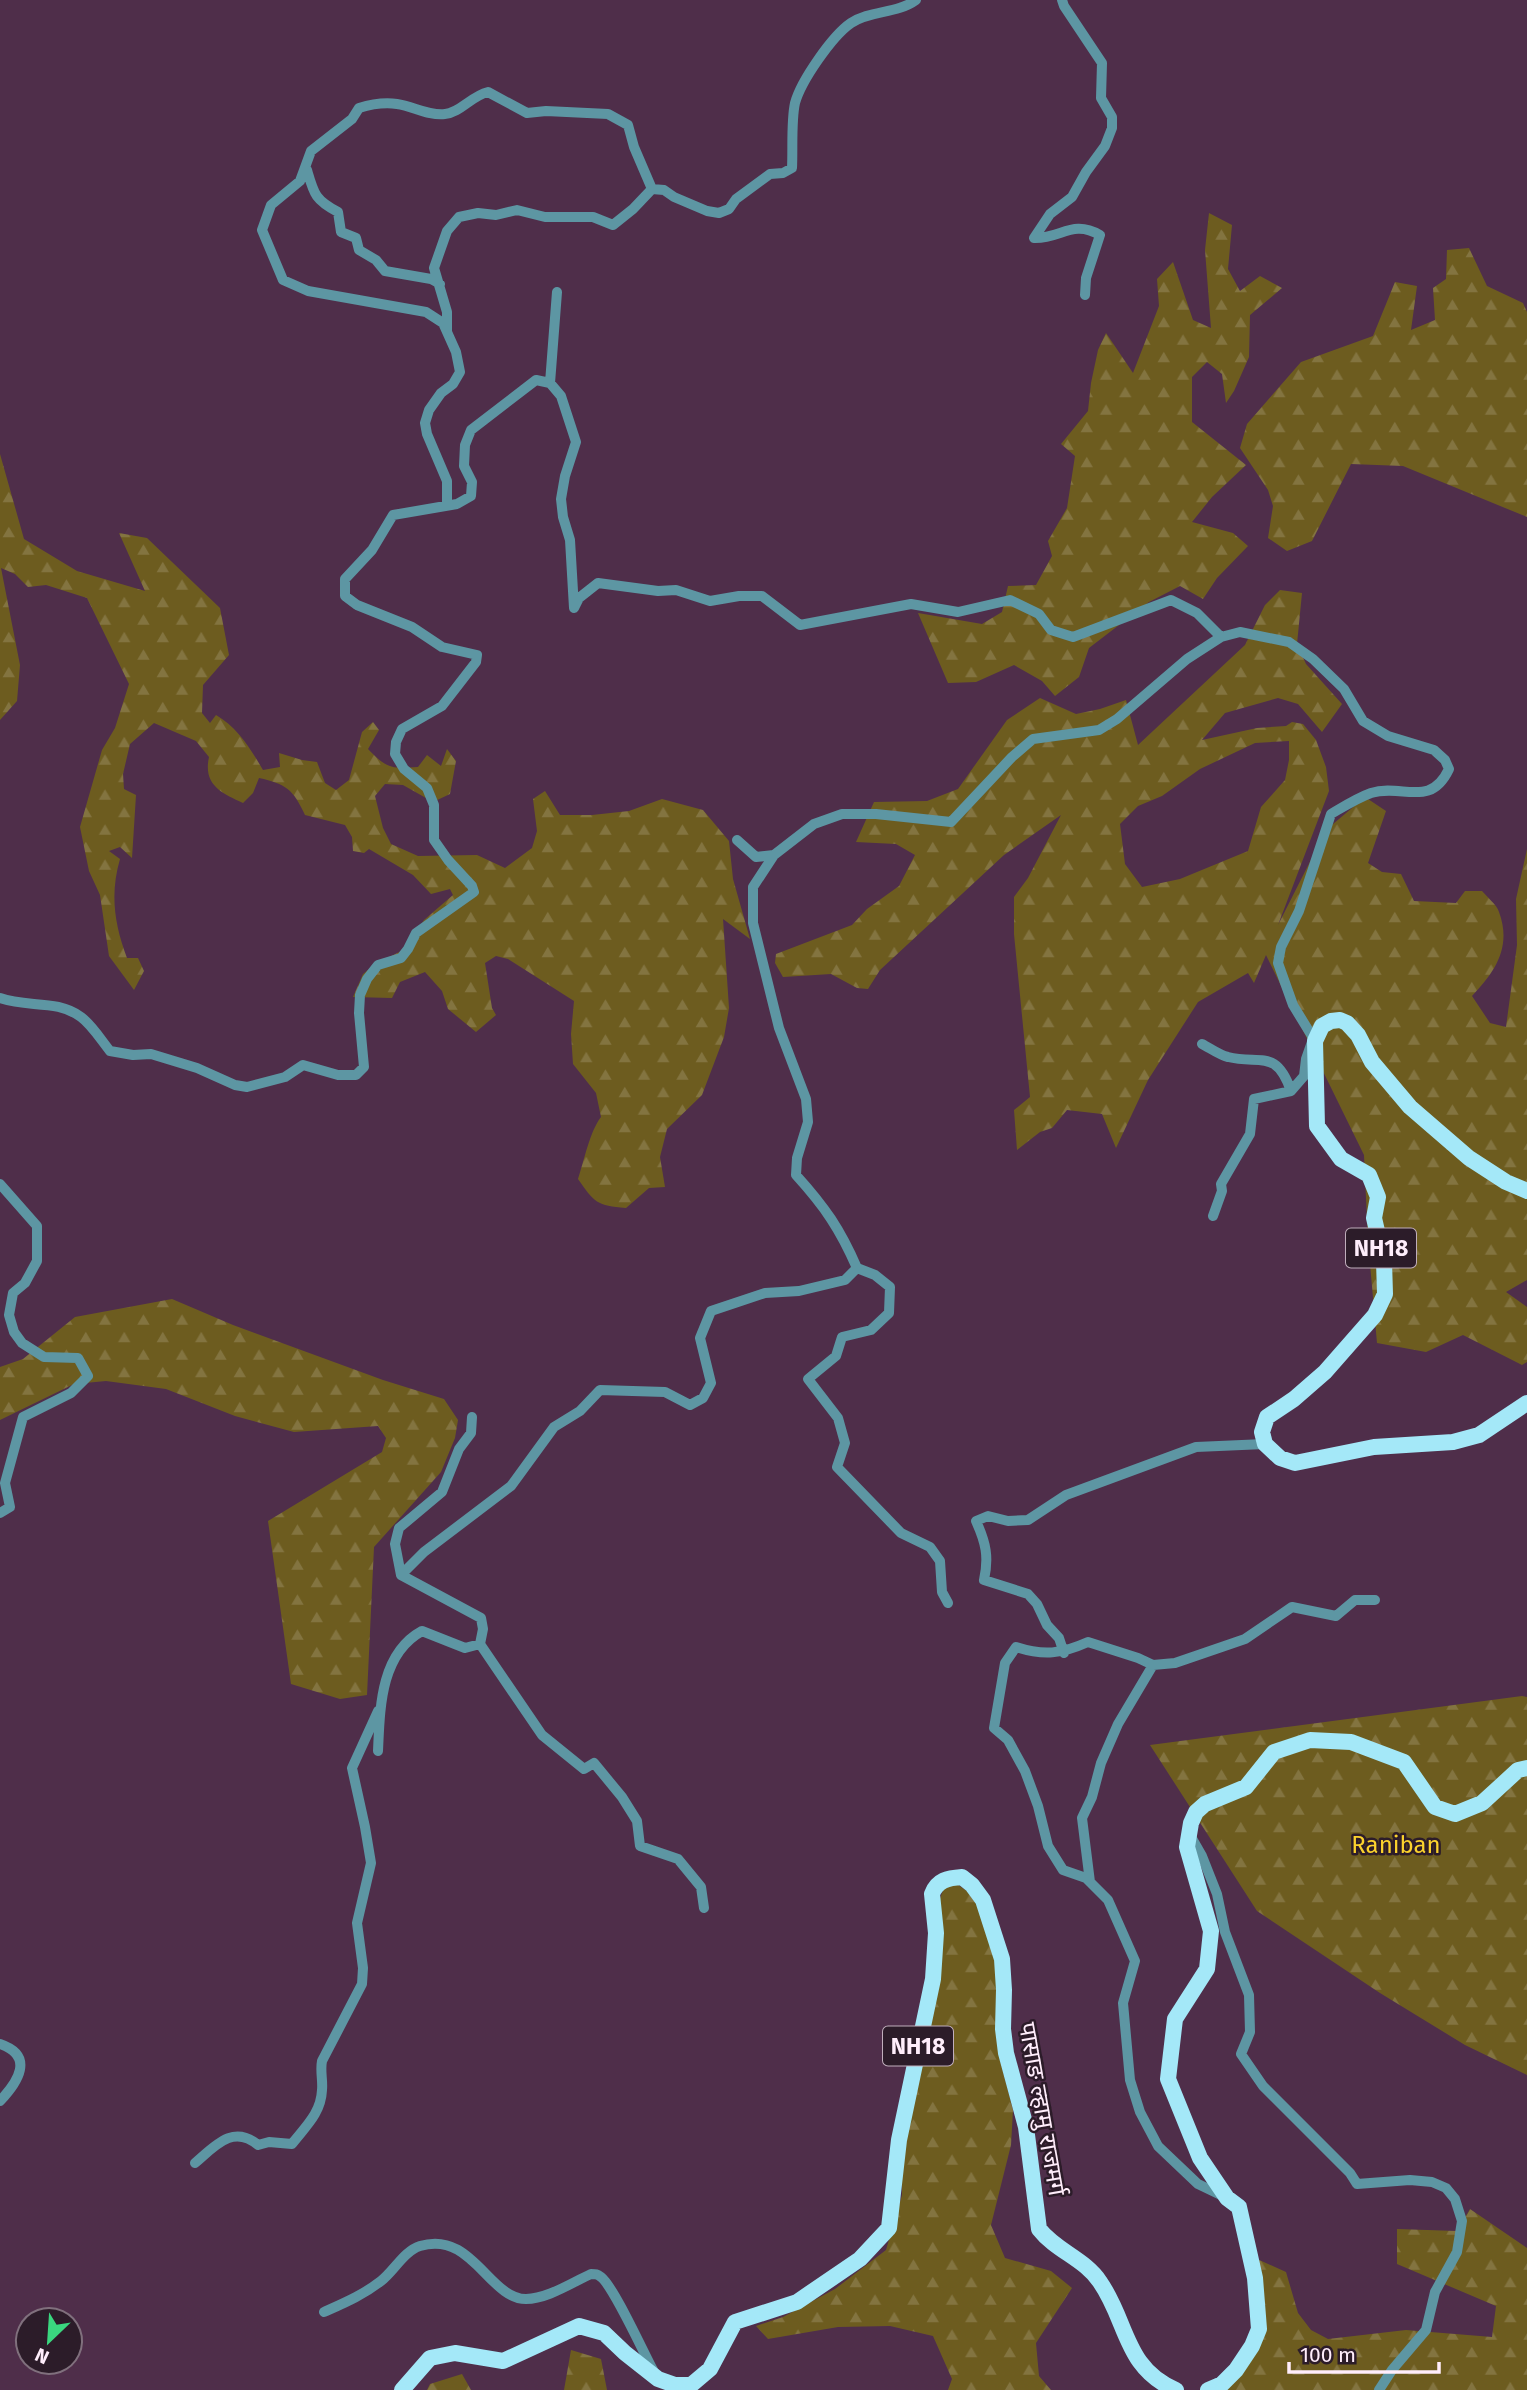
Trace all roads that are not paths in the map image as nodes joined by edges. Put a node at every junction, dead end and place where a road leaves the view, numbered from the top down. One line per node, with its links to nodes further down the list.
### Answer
1 (916, 0): 4 (street)
2 (1062, 0): 7 (street)
3 (307, 170): 5 (street)
4 (652, 189): 5 (street); 8 (street)
5 (440, 284): 8 (street)
6 (557, 292): 9 (street)
7 (1085, 295)
8 (447, 331): 10 (street)
9 (550, 383): 10 (street); 11 (street)
10 (447, 505): 14 (street)
11 (1221, 637): 13 (street); 15 (street)
12 (737, 840): 13 (street)
13 (774, 855): 21 (street)
14 (0, 998)
15 (1314, 1039): 17 (street); 19 (main road); 24 (main road, NH18)
16 (1202, 1044): 17 (street)
17 (1291, 1091): 20 (street)
18 (0, 1184): 25 (street)
19 (1527, 1191)
20 (1213, 1216)
21 (857, 1268): 26 (street); 28 (street)
22 (1527, 1403): 24 (main road)
23 (472, 1418): 26 (street)
24 (1265, 1444): 30 (street)
25 (0, 1513)
26 (401, 1575): 29 (street)
27 (1375, 1600): 31 (street)
28 (948, 1603)
29 (480, 1644): 32 (street); 37 (street)
30 (1064, 1653): 31 (street); 36 (street)
31 (1153, 1665): 36 (street)
32 (382, 1704): 33 (street); 40 (street)
33 (378, 1751)
34 (1527, 1768): 35 (main road)
35 (1190, 1834): 41 (main road); 47 (street)
36 (1090, 1882): 41 (street)
37 (704, 1908)
38 (0, 2044): 39 (street)
39 (0, 2101)
40 (195, 2162)
41 (1227, 2198): 46 (main road)
42 (324, 2312): 43 (street)
43 (658, 2379): 44 (main road, पासाङ ल्हामु राजमर्ग / NH18); 45 (main road, पासाङ ल्हामु राजमर्ग / NH18)
44 (402, 2390)
45 (1176, 2390)
46 (1208, 2390)
47 (1380, 2390)

